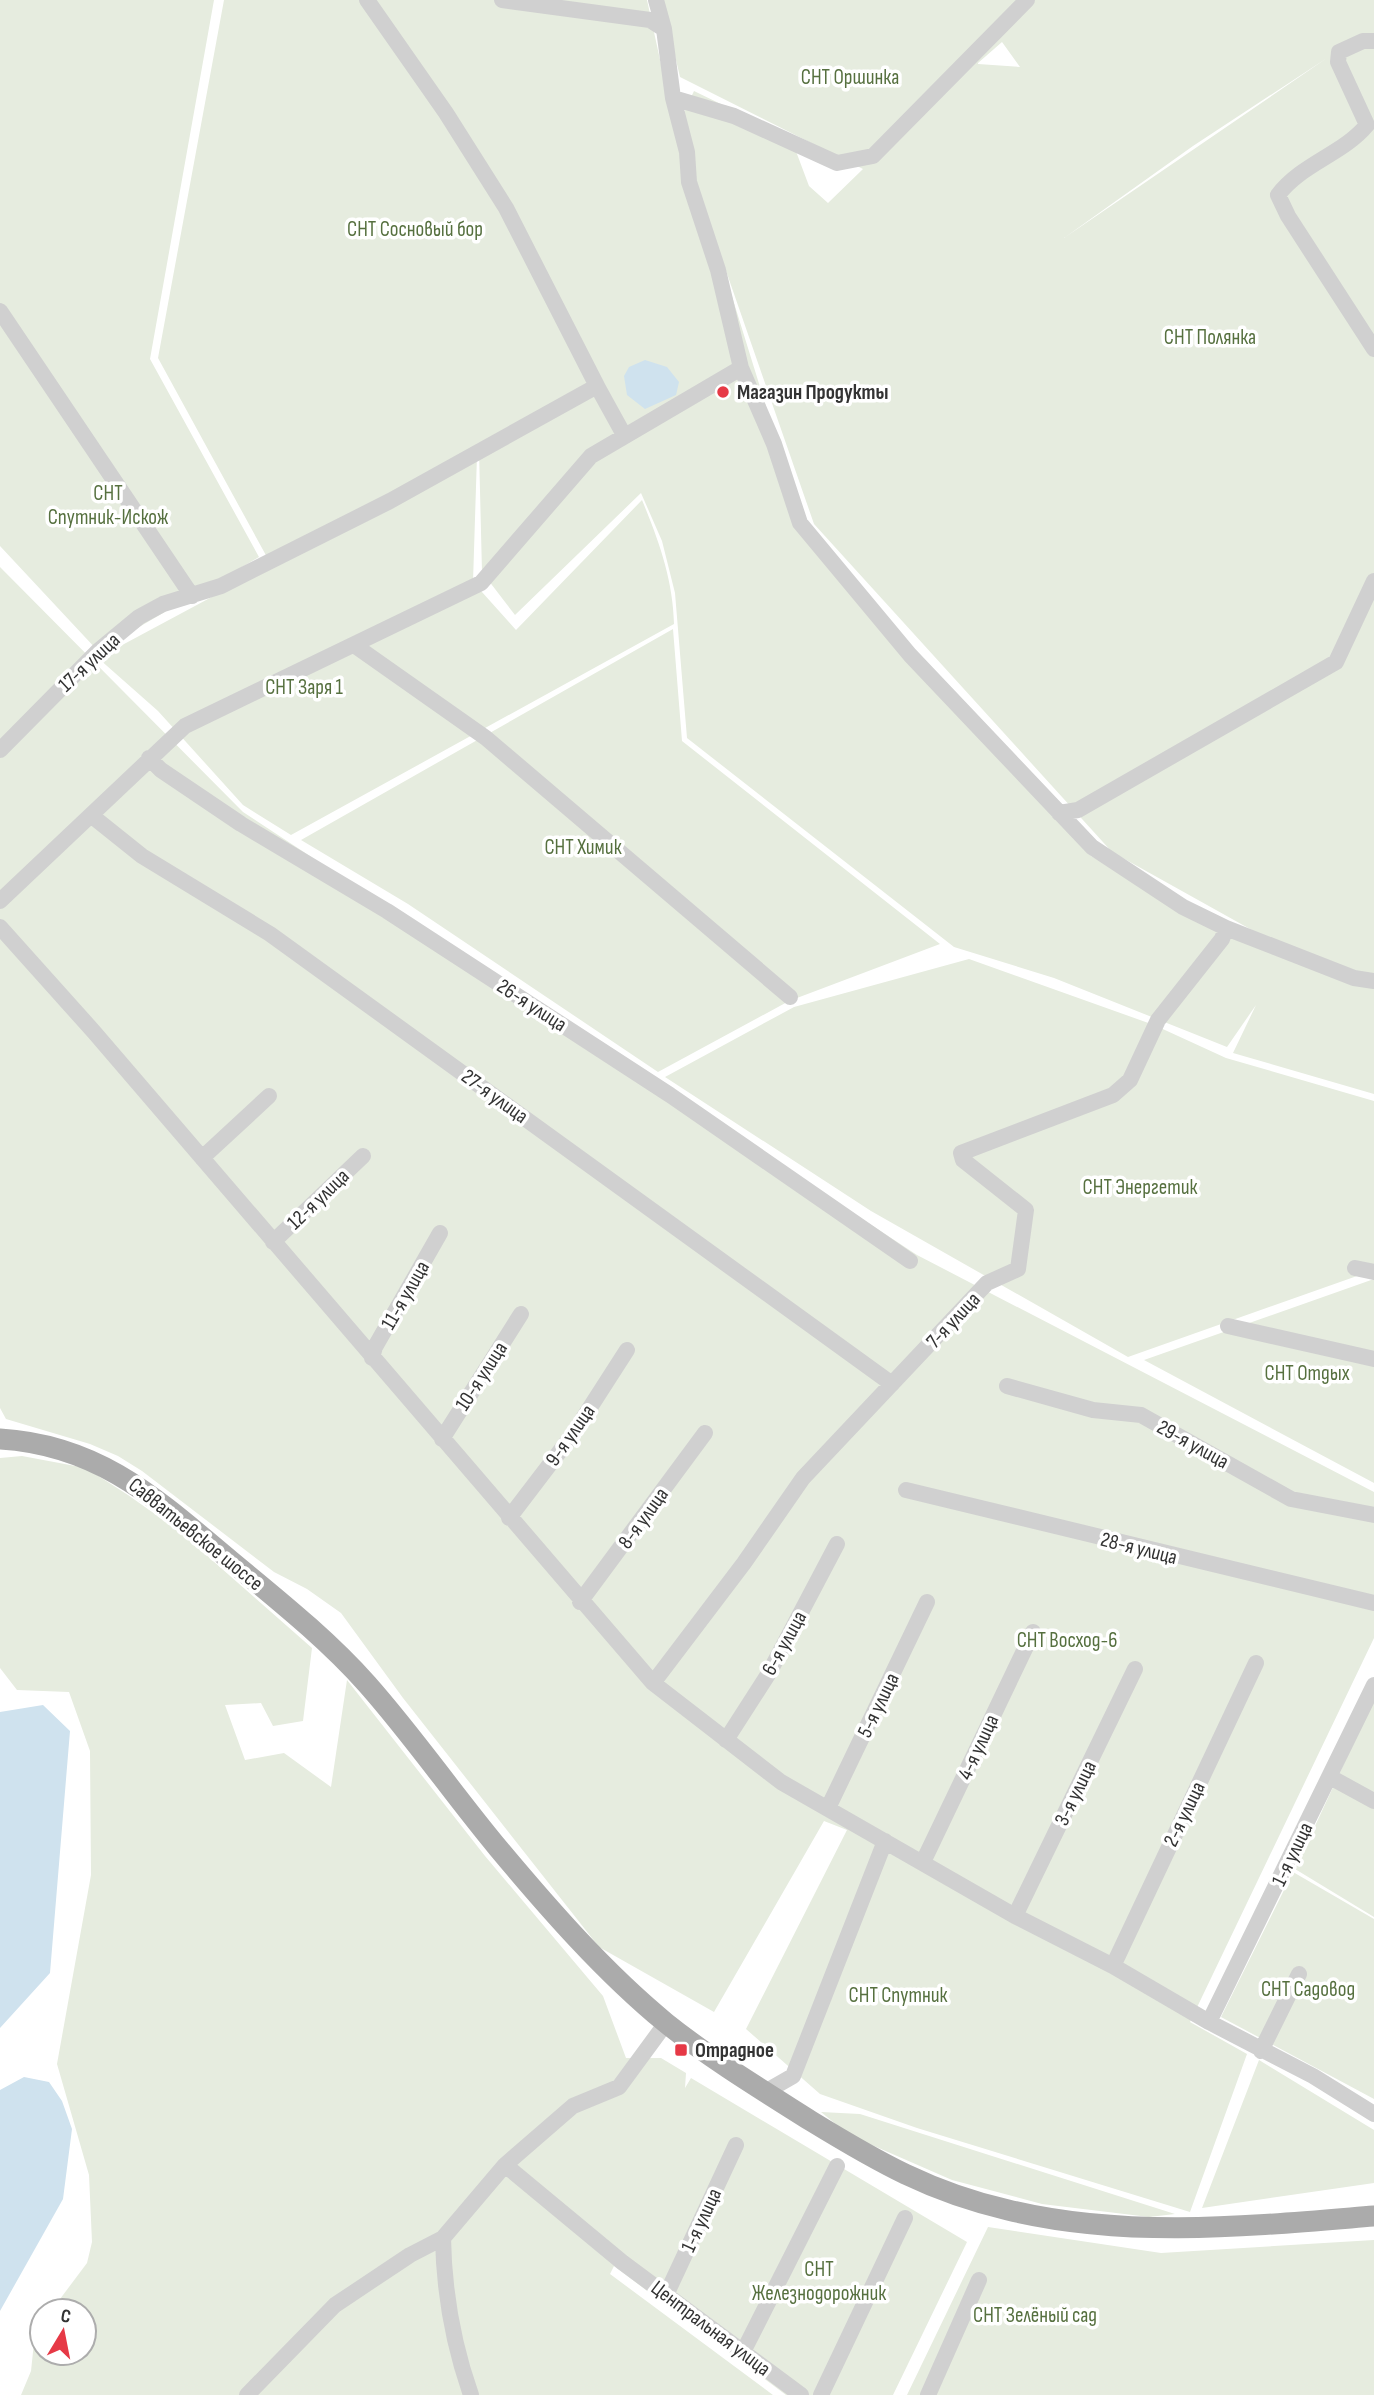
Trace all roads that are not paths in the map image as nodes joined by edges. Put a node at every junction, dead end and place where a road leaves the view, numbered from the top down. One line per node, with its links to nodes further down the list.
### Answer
1 (367, 0): 11 (street)
2 (502, 0): 5 (street)
3 (656, 0): 5 (street)
4 (1027, 0): 7 (street)
5 (664, 29): 7 (street)
6 (1374, 41): 9 (street)
7 (673, 98): 10 (street)
8 (0, 311): 14 (street)
9 (1374, 349)
10 (741, 368): 12 (street); 18 (street)
11 (597, 386): 12 (street); 14 (street, 17-я улица)
12 (624, 435): 15 (street)
13 (1374, 581): 18 (street)
14 (192, 596): 16 (street, 17-я улица)
15 (354, 645): 17 (street); 24 (street)
16 (0, 750)
17 (149, 758): 19 (street); 30 (street, 26-я улица)
18 (1059, 813): 22 (street)
19 (92, 816): 20 (street); 38 (street, 27-я улица)
20 (0, 901)
21 (0, 927): 27 (street)
22 (1226, 928): 23 (street); 38 (street, 7-я улица)
23 (1374, 981)
24 (790, 997)
25 (269, 1096): 27 (street)
26 (363, 1156): 29 (street, 12-я улица)
27 (202, 1158): 29 (street)
28 (440, 1233): 36 (street, 11-я улица)
29 (273, 1242): 36 (street)
30 (910, 1261)
31 (1355, 1268): 32 (street)
32 (1374, 1272)
33 (521, 1314): 41 (street, 10-я улица)
34 (1228, 1326): 37 (street)
35 (627, 1350): 45 (street, 9-я улица)
36 (372, 1358): 41 (street)
37 (1374, 1359)
38 (892, 1384): 53 (street, 7-я улица)
39 (1007, 1386): 44 (street, 29-я улица)
40 (705, 1433): 47 (street, 8-я улица)
41 (442, 1438): 45 (street)
42 (0, 1439): 65 (main road, Савватьевское шоссе)
43 (906, 1490): 49 (street, 28-я улица)
44 (1374, 1515)
45 (509, 1518): 47 (street)
46 (837, 1544): 55 (street, 6-я улица)
47 (580, 1602): 53 (street)
48 (927, 1602): 58 (street, 5-я улица)
49 (1374, 1603)
50 (1033, 1632): 60 (street, 4-я улица)
51 (1256, 1663): 62 (street, 2-я улица)
52 (1135, 1669): 61 (street, 3-я улица)
53 (653, 1683): 55 (street)
54 (1374, 1685): 56 (street, 1-я улица)
55 (726, 1740): 58 (street)
56 (1330, 1777): 57 (street); 64 (street, 1-я улица)
57 (1374, 1801)
58 (828, 1808): 59 (street)
59 (886, 1841): 60 (street); 67 (street)
60 (923, 1862): 61 (street)
61 (1014, 1916): 62 (street)
62 (1113, 1966): 64 (street)
63 (1299, 1974): 66 (street)
64 (1209, 2022): 66 (street)
65 (666, 2023): 67 (main road, Савватьевское шоссе); 70 (street)
66 (1261, 2051): 68 (street)
67 (765, 2092): 72 (main road, Савватьевское шоссе)
68 (1374, 2114)
69 (736, 2145): 76 (street, 1-я улица)
70 (505, 2165): 74 (street); 76 (street, Центральная улица)
71 (837, 2166): 77 (street)
72 (1374, 2216)
73 (905, 2218): 81 (street)
74 (443, 2238): 78 (street); 79 (street)
75 (979, 2280): 82 (street)
76 (666, 2295): 77 (street, Центральная улица)
77 (743, 2352): 80 (street, Центральная улица)
78 (247, 2395)
79 (471, 2395)
80 (801, 2395)
81 (821, 2395)
82 (928, 2395)

